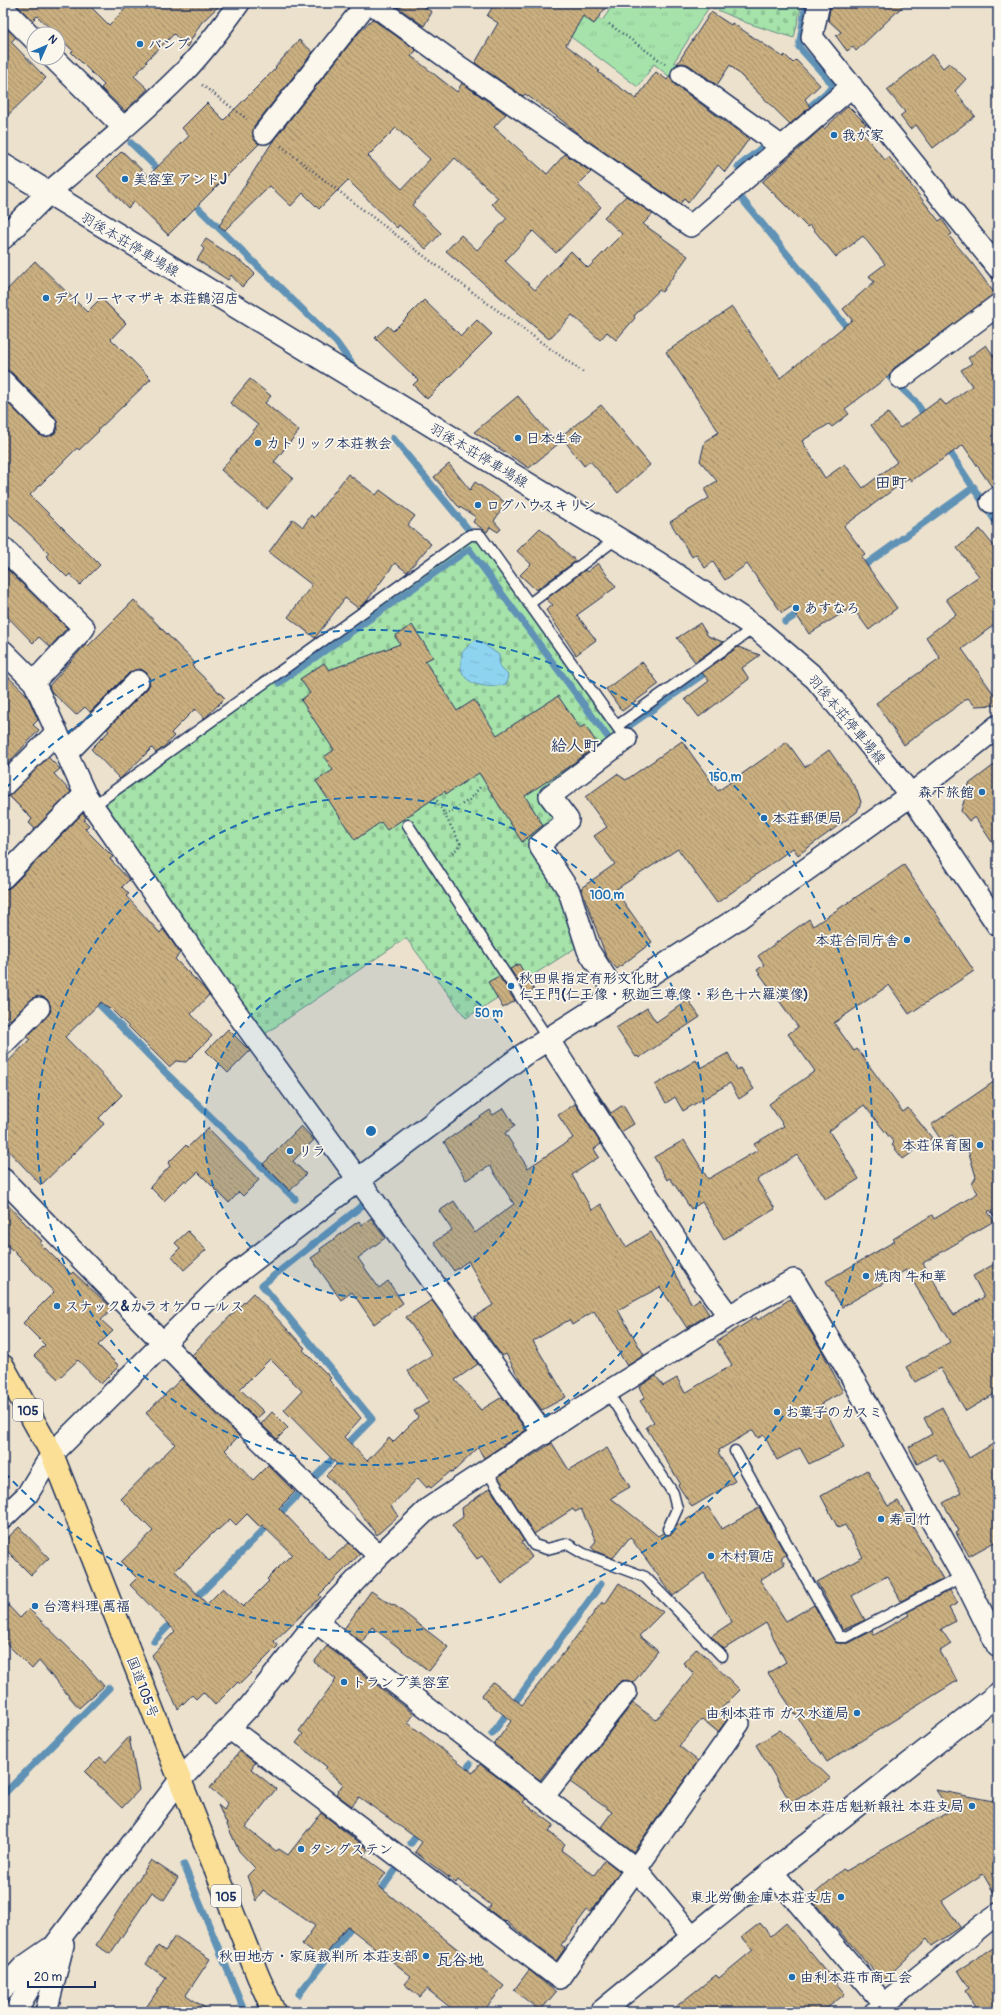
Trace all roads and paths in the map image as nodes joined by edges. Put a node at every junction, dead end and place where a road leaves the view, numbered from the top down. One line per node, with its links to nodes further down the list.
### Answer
1 (239, 3): 9 (street)
2 (367, 3): 13 (street)
3 (371, 3): 14 (street)
4 (819, 3): 11 (street)
5 (3, 8): 7 (street)
6 (609, 24): 10 (path)
7 (26, 31)
8 (62, 66): 12 (street)
9 (184, 72): 12 (street); 13 (path)
10 (682, 75): 14 (street)
11 (852, 86): 14 (street); 18 (street)
12 (124, 128): 16 (street)
13 (264, 132): 20 (path)
14 (782, 147)
15 (3, 165): 16 (street, 羽後本荘停車場線)
16 (48, 194): 17 (street); 24 (street, 羽後本荘停車場線)
17 (3, 238)
18 (998, 268)
19 (998, 305): 21 (street)
20 (583, 372)
21 (901, 378)
22 (3, 382): 23 (street)
23 (46, 425)
24 (616, 539): 26 (lane); 27 (street, 羽後本荘停車場線)
25 (3, 548): 30 (street)
26 (529, 604): 33 (lane); 39 (lane)
27 (755, 627): 33 (lane); 37 (street, 羽後本荘停車場線)
28 (3, 651): 30 (street)
29 (138, 681): 34 (street)
30 (34, 682): 32 (street)
31 (998, 726): 37 (street)
32 (57, 732): 34 (street); 35 (street)
33 (621, 732): 45 (street)
34 (66, 753): 39 (street)
35 (3, 786)
36 (481, 786): 40 (path)
37 (911, 795): 44 (street, 羽後本荘停車場線); 45 (street)
38 (435, 797): 40 (path)
39 (89, 800): 43 (street); 50 (street)
40 (445, 815): 42 (path)
41 (408, 825): 42 (lane)
42 (434, 865): 47 (lane)
43 (3, 878)
44 (998, 925)
45 (616, 994): 47 (street)
46 (39, 1008): 48 (street)
47 (548, 1039): 50 (street); 51 (street)
48 (3, 1044)
49 (3, 1179): 52 (street)
50 (359, 1179): 52 (street); 56 (street)
51 (729, 1316): 54 (street); 55 (street)
52 (163, 1342): 58 (street); 62 (street)
53 (3, 1366): 58 (highway, 国道105号 / 105)
54 (854, 1381): 63 (street)
55 (608, 1393): 56 (street); 61 (lane)
56 (544, 1434): 59 (street)
57 (735, 1451): 63 (lane)
58 (52, 1454): 60 (street); 71 (highway, 国道105号 / 105)
59 (487, 1471): 62 (street); 66 (lane)
60 (3, 1518)
61 (668, 1530)
62 (379, 1556): 64 (street)
63 (963, 1576): 65 (street)
64 (316, 1622): 70 (street); 72 (street)
65 (998, 1646)
66 (722, 1656)
67 (626, 1692): 72 (street)
68 (998, 1694): 74 (street)
69 (739, 1723): 73 (street)
70 (229, 1728): 71 (street); 73 (street)
71 (180, 1780): 76 (street); 82 (highway, 国道105号 / 105)
72 (543, 1796): 73 (street)
73 (636, 1868): 77 (street)
74 (772, 1872): 77 (street); 79 (street)
75 (998, 1914): 79 (street)
76 (61, 1937): 78 (street); 80 (street); 81 (street)
77 (693, 1937): 83 (street)
78 (3, 1989)
79 (880, 2008)
80 (15, 2012)
81 (46, 2012)
82 (274, 2012)
83 (601, 2012)

